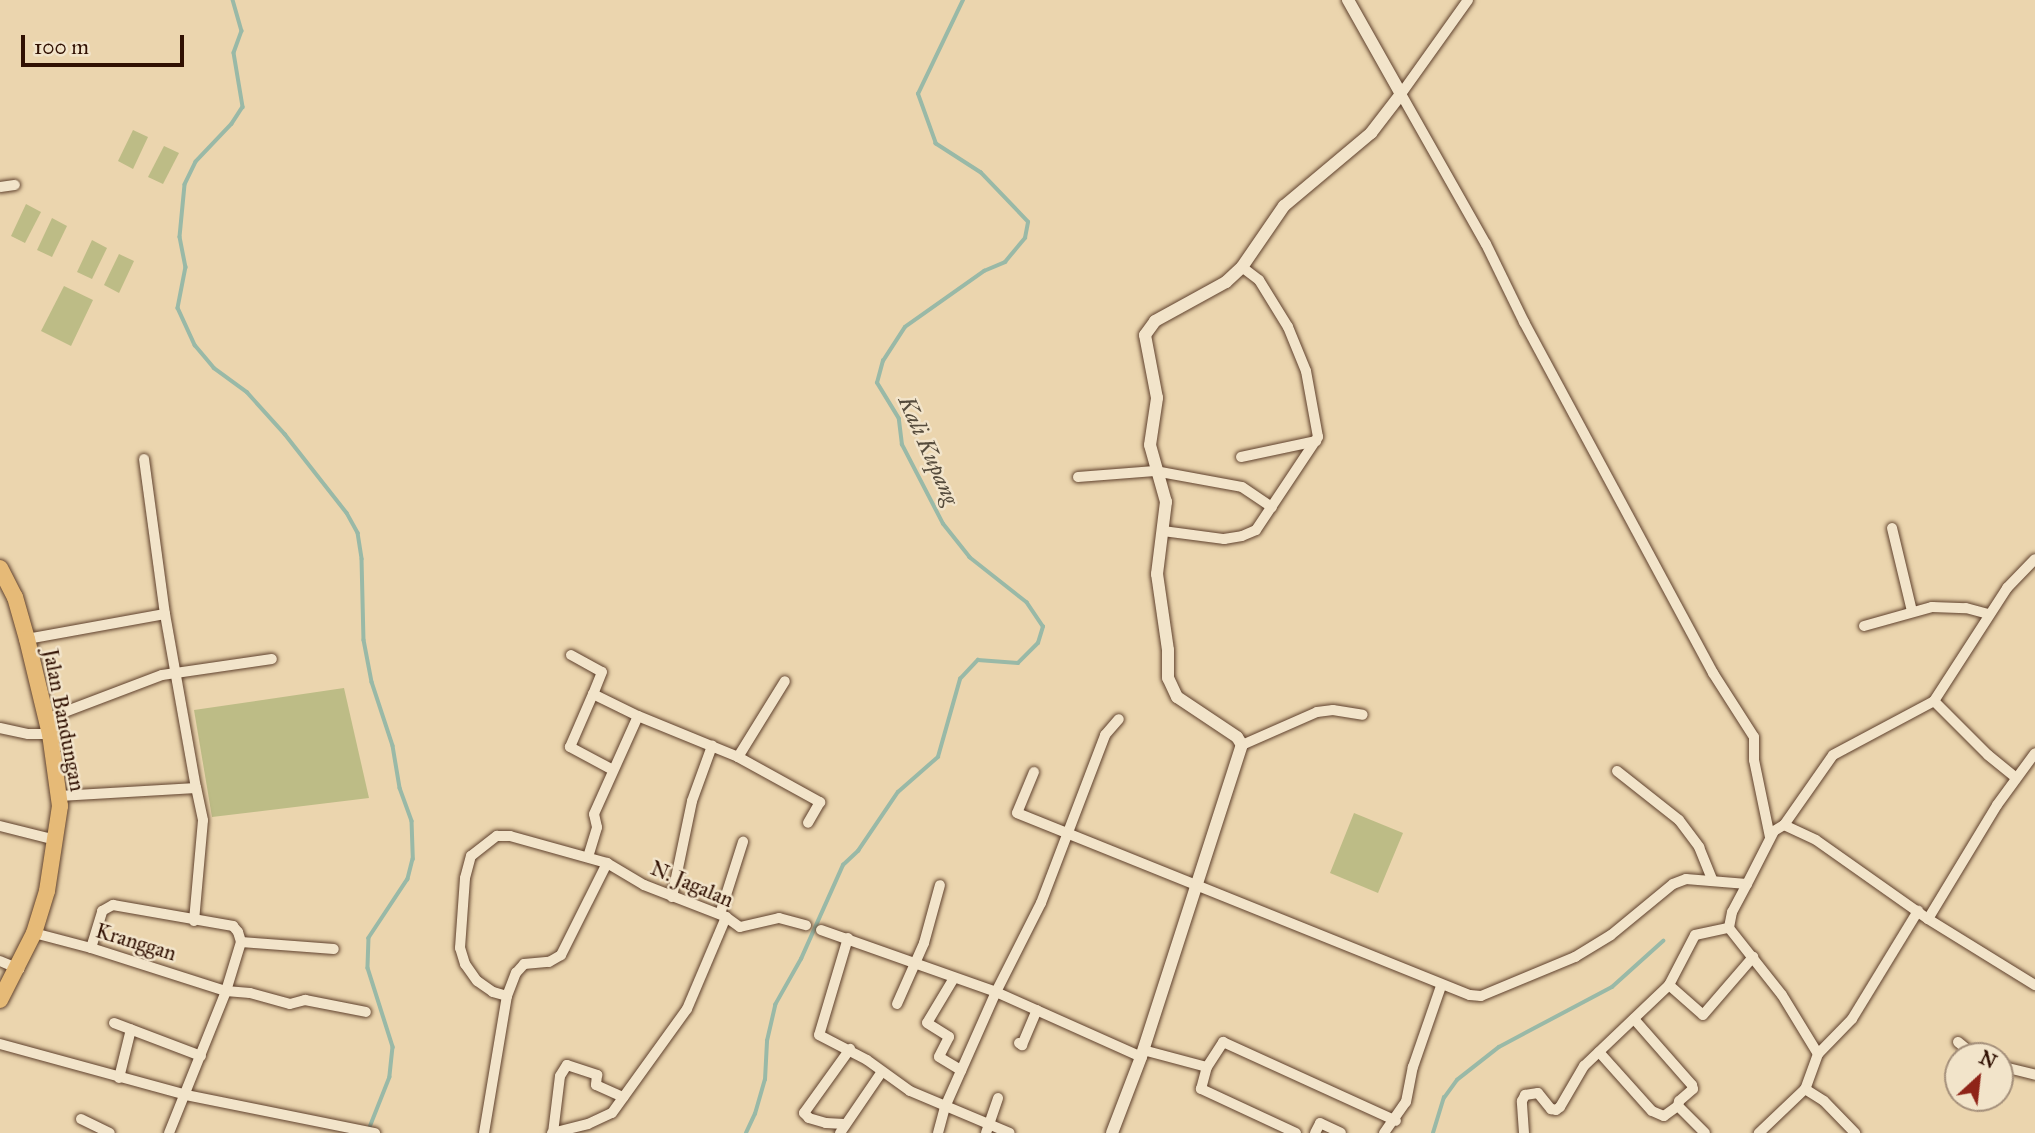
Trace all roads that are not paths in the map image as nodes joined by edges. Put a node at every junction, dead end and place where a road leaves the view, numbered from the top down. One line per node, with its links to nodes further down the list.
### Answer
1 (1348, 0): 3 (street)
2 (1468, 0): 3 (street)
3 (1401, 94): 6 (street); 47 (street)
4 (15, 185): 5 (street)
5 (0, 187)
6 (1242, 267): 7 (street); 10 (street)
7 (1316, 441): 8 (street); 12 (street)
8 (1241, 457)
9 (144, 459): 18 (street)
10 (1155, 471): 11 (street); 12 (street); 14 (street)
11 (1078, 477)
12 (1272, 507): 14 (street)
13 (1892, 528): 17 (street)
14 (1163, 531): 34 (street)
15 (2035, 559): 19 (street)
16 (0, 568): 21 (main road, Jalan Bandungan)
17 (1912, 611): 19 (street); 20 (street)
18 (165, 614): 21 (street); 24 (street)
19 (1990, 614): 27 (street)
20 (1864, 626)
21 (27, 639): 31 (main road, Jalan Bandungan)
22 (571, 655): 26 (street)
23 (272, 659): 24 (street)
24 (174, 672): 31 (street); 41 (street)
25 (785, 681): 36 (street)
26 (593, 694): 29 (street); 37 (street)
27 (1934, 701): 40 (street); 44 (street)
28 (1363, 715): 34 (street)
29 (638, 716): 33 (street); 37 (street)
30 (1119, 719): 46 (street)
31 (48, 727): 32 (street); 42 (main road, Jalan Bandungan)
32 (0, 728)
33 (712, 746): 36 (street); 56 (street)
34 (1242, 746): 55 (street)
35 (2035, 753): 40 (street)
36 (738, 757): 43 (street)
37 (613, 770): 50 (street)
38 (1617, 771): 52 (street)
39 (1034, 772): 46 (street)
40 (2015, 777): 59 (street)
41 (196, 788): 42 (street); 60 (street)
42 (59, 796): 48 (main road, Jalan Bandungan)
43 (808, 823)
44 (1784, 825): 47 (street); 57 (street)
45 (0, 826): 48 (street)
46 (1068, 834): 55 (street); 78 (street)
47 (1770, 837): 53 (street)
48 (56, 840): 64 (main road, Jalan Bandungan)
49 (743, 842): 58 (street)
50 (588, 857): 51 (street, N. Jagalan); 79 (street, N. Jagalan)
51 (607, 863): 56 (street, N. Jagalan); 79 (street)
52 (1712, 880): 53 (street); 76 (street)
53 (1747, 884): 62 (street)
54 (940, 885): 71 (street)
55 (1195, 885): 76 (street); 91 (street)
56 (673, 897): 58 (street, N. Jagalan)
57 (1918, 911): 59 (street); 92 (street)
58 (723, 915): 61 (street, N. Jagalan); 102 (street)
59 (1928, 919): 75 (street)
60 (194, 920): 66 (street); 67 (street)
61 (806, 925)
62 (1729, 929): 69 (street); 74 (street)
63 (821, 930): 65 (street)
64 (34, 933): 67 (street, Kranggan); 72 (main road, Jalan Bandungan)
65 (848, 938): 71 (street); 89 (street)
66 (241, 942): 68 (street); 77 (street)
67 (91, 948): 77 (street, Kranggan)
68 (334, 949)
69 (1753, 957): 74 (street); 92 (street)
70 (0, 961): 72 (street)
71 (916, 965): 73 (street); 81 (street)
72 (19, 969): 80 (main road, Jalan Bandungan)
73 (954, 978): 78 (street); 95 (street)
74 (1669, 985): 84 (street)
75 (2035, 985)
76 (1441, 986): 107 (street)
77 (226, 991): 83 (street, Kranggan); 93 (street)
78 (996, 992): 82 (street); 95 (street)
79 (507, 996): 115 (street)
80 (0, 1000)
81 (897, 1004)
82 (1037, 1010): 87 (street); 91 (street)
83 (366, 1012)
84 (1634, 1018): 90 (street); 104 (street)
85 (114, 1023): 86 (street)
86 (131, 1029): 93 (street); 99 (street)
87 (1019, 1043)
88 (0, 1044): 99 (street)
89 (850, 1049): 97 (street); 109 (street)
90 (1599, 1052): 104 (street); 124 (street)
91 (1142, 1054): 94 (street); 119 (street)
92 (1818, 1054): 100 (street)
93 (201, 1056): 101 (street)
94 (1207, 1067): 107 (street); 120 (street)
95 (961, 1070): 105 (street)
96 (2014, 1070): 98 (street)
97 (881, 1073): 105 (street); 109 (street)
98 (2035, 1075)
99 (119, 1078): 101 (street)
100 (1805, 1090): 126 (street); 127 (street)
101 (186, 1095): 108 (street); 113 (street)
102 (622, 1097): 111 (street); 116 (street)
103 (998, 1098): 110 (street)
104 (1678, 1106): 125 (street)
105 (945, 1107): 110 (street); 117 (street)
106 (81, 1119): 112 (street)
107 (1396, 1121): 123 (street)
108 (317, 1127): 114 (street)
109 (842, 1129)
110 (987, 1129): 118 (street)
111 (580, 1130): 116 (street)
112 (110, 1133)
113 (169, 1133)
114 (375, 1133)
115 (484, 1133)
116 (553, 1133)
117 (938, 1133)
118 (1010, 1133)
119 (1112, 1133)
120 (1296, 1133)
121 (1315, 1133): 122 (street)
122 (1342, 1133)
123 (1384, 1133)
124 (1524, 1133)
125 (1705, 1133)
126 (1759, 1133)
127 (1856, 1133)

